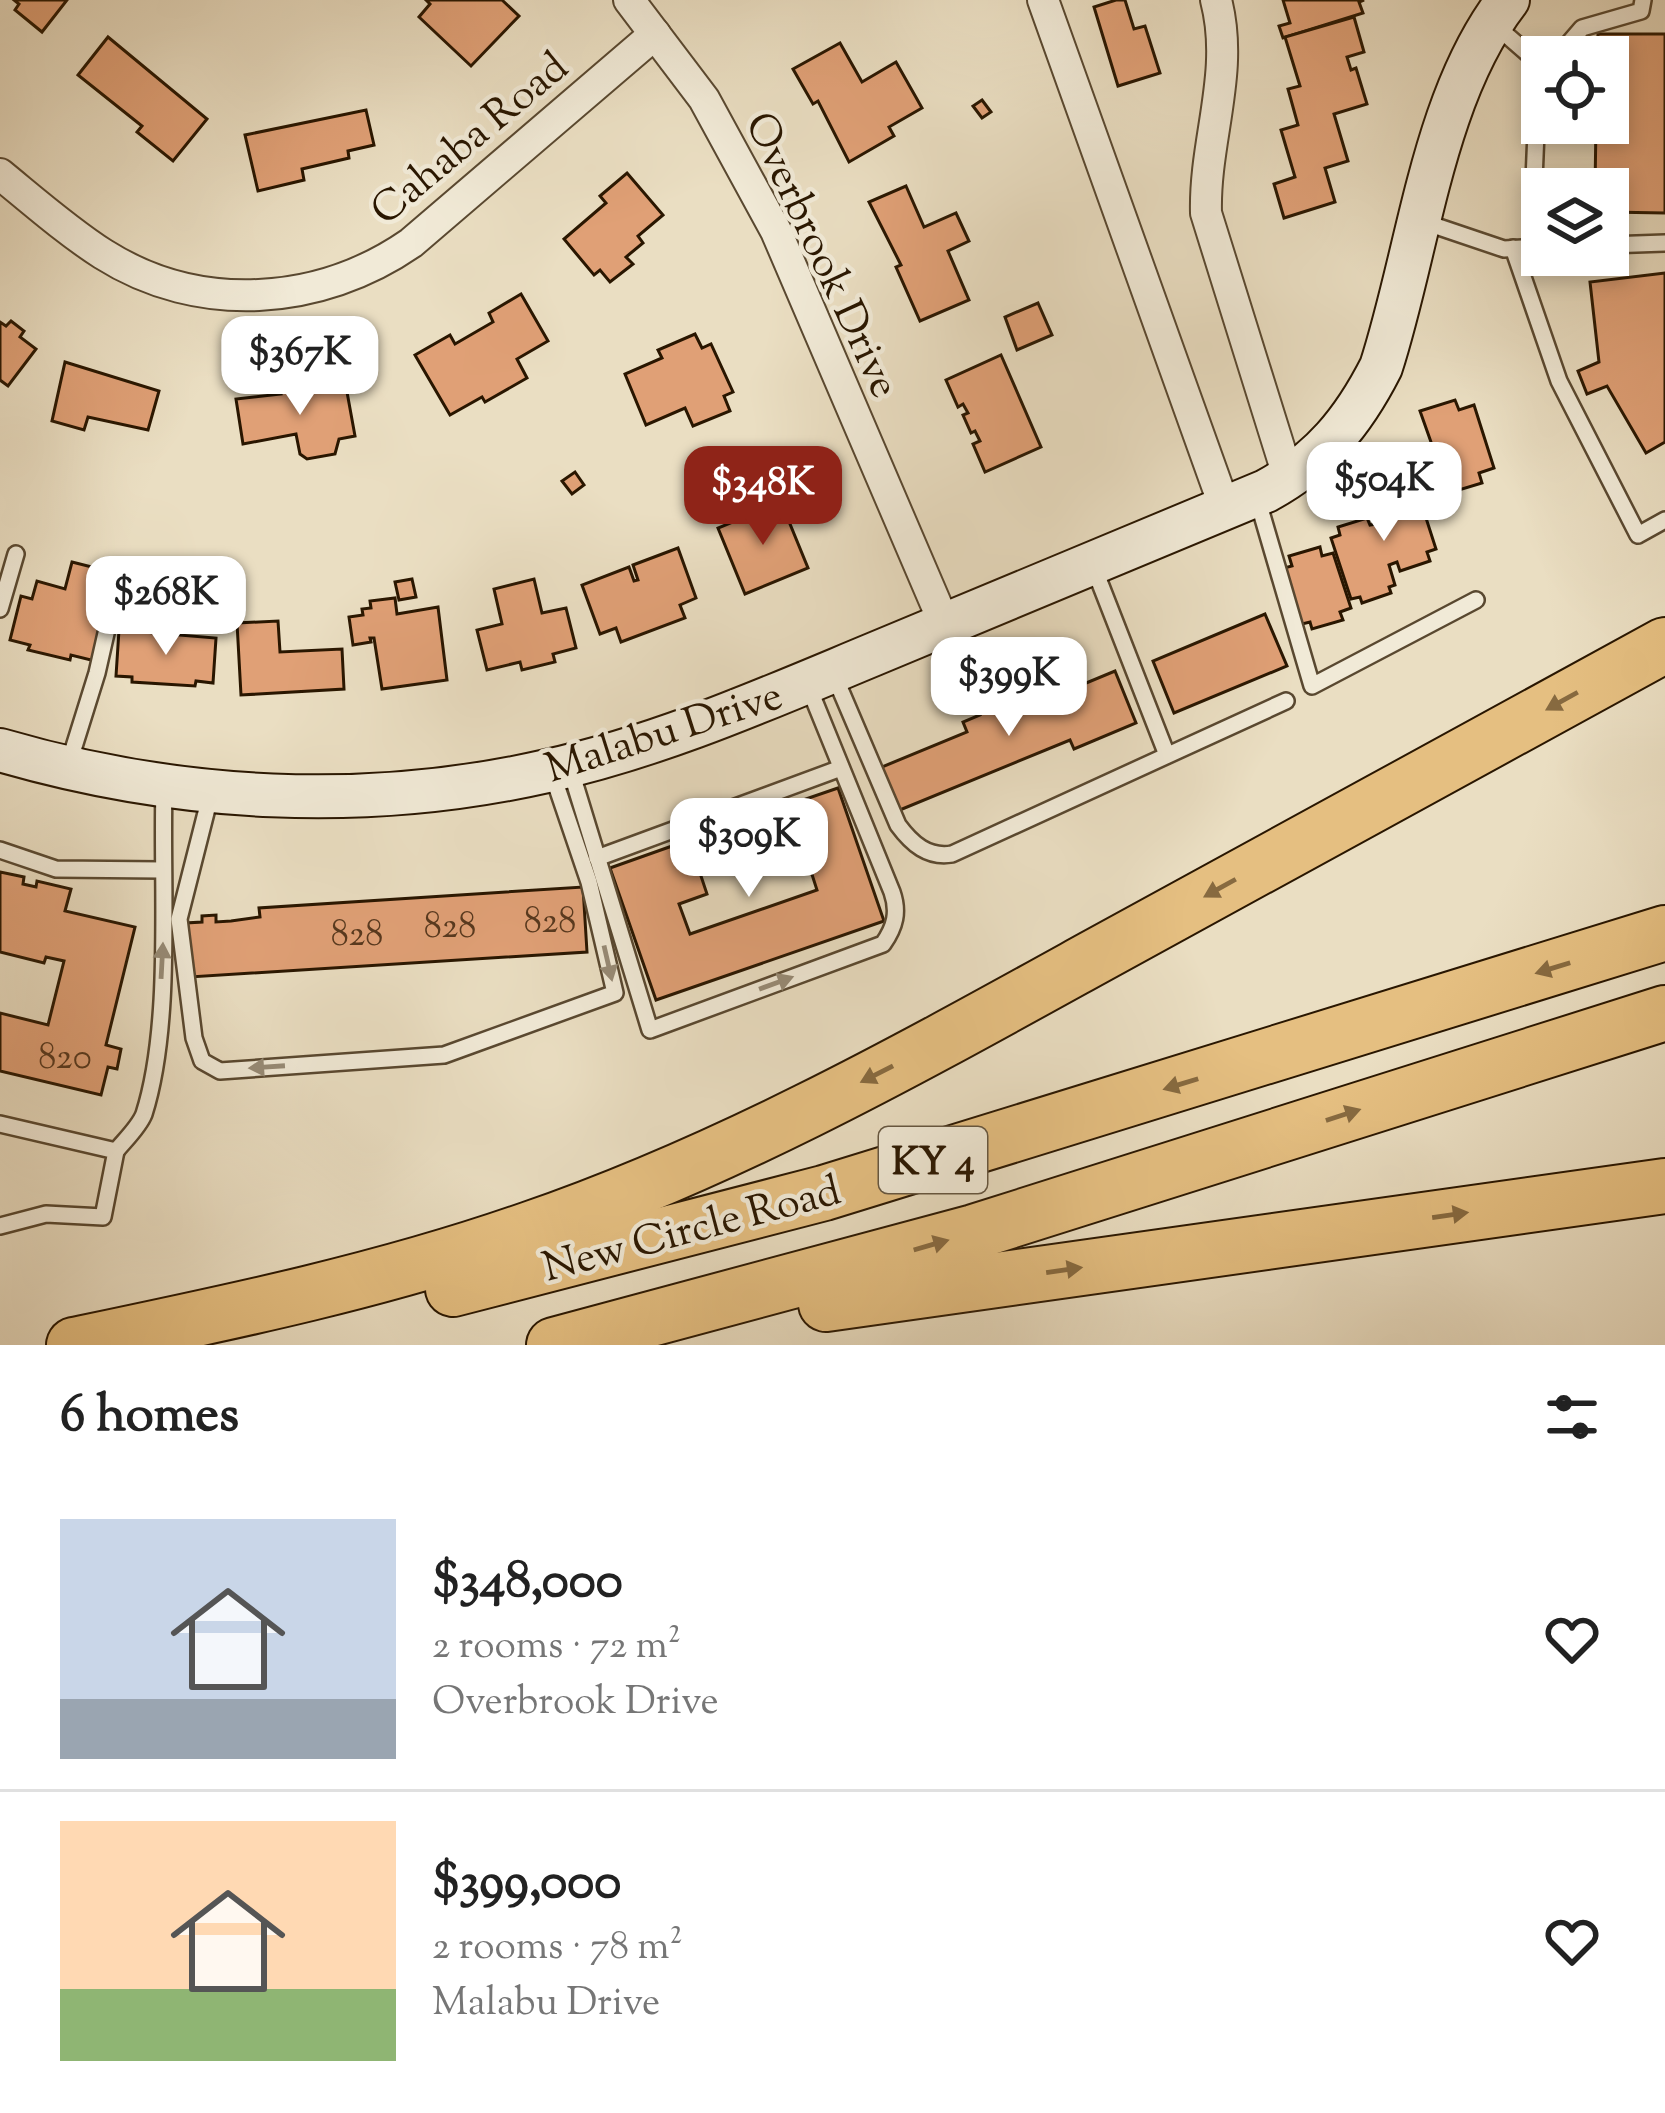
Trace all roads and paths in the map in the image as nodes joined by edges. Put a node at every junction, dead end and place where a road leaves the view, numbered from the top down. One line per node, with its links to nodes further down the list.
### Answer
1 (628, 0): 6 (street, Overbrook Drive)
2 (1043, 0): 15 (street)
3 (1216, 0): 15 (street)
4 (1643, 0): 7 (lane)
5 (1500, 11): 8 (lane); 10 (street, Malabu Drive)
6 (655, 34): 9 (street, Cahaba Road); 22 (street, Overbrook Drive)
7 (1575, 36)
8 (1521, 38)
9 (0, 174)
10 (1421, 220): 13 (lane); 15 (street, Malabu Drive)
11 (1665, 243): 12 (lane)
12 (1629, 244)
13 (1514, 248): 14 (lane); 16 (lane)
14 (1521, 248)
15 (1257, 494): 18 (street, Malabu Drive); 20 (lane)
16 (1665, 520)
17 (16, 554): 21 (lane)
18 (1092, 564): 22 (street, Malabu Drive); 27 (lane)
19 (114, 598): 30 (lane)
20 (1476, 600)
21 (0, 609)
22 (945, 625): 24 (street, Malabu Drive)
23 (1665, 645): 43 (highway, one-way to 43)
24 (819, 677): 27 (lane); 28 (street, Malabu Drive); 29 (lane)
25 (1286, 700): 27 (lane)
26 (0, 750): 30 (street, Malabu Drive)
27 (1167, 755)
28 (560, 768): 32 (street, Malabu Drive); 32 (lane, one-way to 32); 34 (lane)
29 (842, 768): 34 (lane); 34 (lane, one-way to 29)
30 (67, 769): 31 (street, Malabu Drive)
31 (164, 788): 32 (street, Malabu Drive); 35 (lane)
32 (212, 792)
33 (0, 850): 35 (lane)
34 (597, 858)
35 (161, 870): 39 (lane, one-way to 35)
36 (1665, 933): 44 (highway, New Circle Road / KY 4, one-way to 44)
37 (1665, 1013): 42 (highway, New Circle Road / KY 4, one-way to 37)
38 (0, 1124): 39 (lane)
39 (116, 1151): 41 (lane)
40 (1665, 1186): 42 (highway, one-way to 40)
41 (2, 1223)
42 (564, 1343)
43 (74, 1345)
44 (190, 1345)

